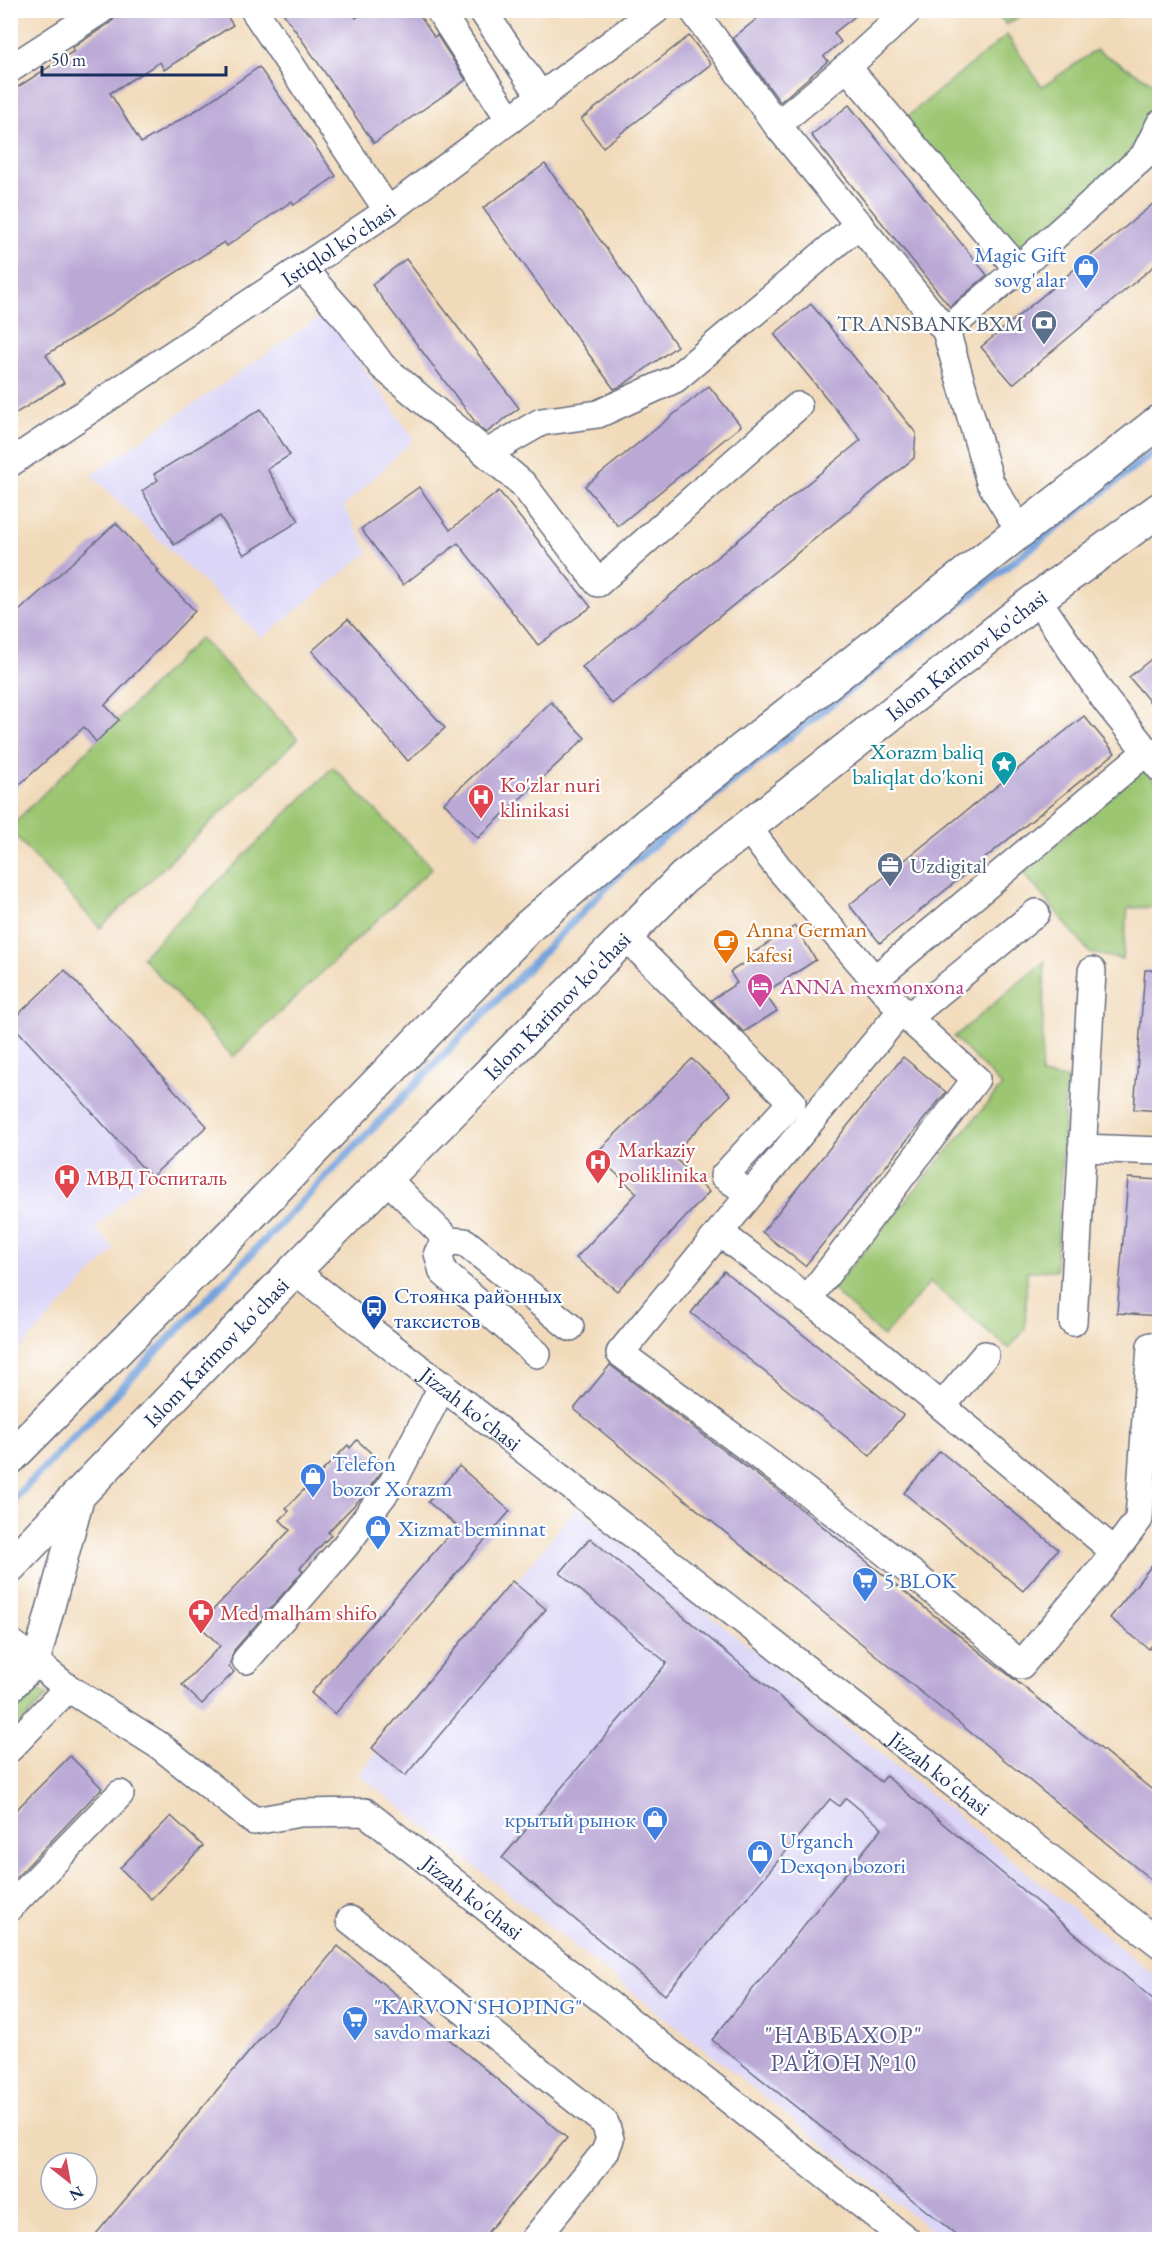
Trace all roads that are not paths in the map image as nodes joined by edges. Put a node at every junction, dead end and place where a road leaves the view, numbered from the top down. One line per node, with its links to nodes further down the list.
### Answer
1 (101, 10): 9 (street)
2 (254, 10): 14 (street)
3 (439, 10): 11 (street)
4 (482, 10): 10 (street)
5 (656, 10): 10 (street, Istiqlol ko'chasi)
6 (693, 10): 13 (street)
7 (909, 10): 8 (street)
8 (847, 67): 13 (street); 17 (street)
9 (10, 69)
10 (542, 98): 11 (street, Istiqlol ko'chasi)
11 (510, 120): 14 (street, Istiqlol ko'chasi)
12 (1160, 124): 17 (street)
13 (777, 125): 15 (street)
14 (388, 211): 16 (street, Istiqlol ko'chasi)
15 (859, 224): 18 (street); 21 (street)
16 (302, 268): 21 (street); 22 (street, Istiqlol ko'chasi)
17 (1018, 269): 18 (street)
18 (946, 331): 24 (street)
19 (798, 406): 21 (street)
20 (1160, 421): 24 (main road)
21 (487, 453)
22 (10, 463)
23 (1160, 508): 25 (main road, Islom Karimov ko'chasi)
24 (1020, 531): 48 (main road)
25 (1037, 599): 26 (street); 27 (main road, Islom Karimov ko'chasi)
26 (1153, 760): 31 (street)
27 (747, 827): 29 (main road, Islom Karimov ko'chasi); 31 (street)
28 (1036, 913): 32 (street)
29 (625, 936): 35 (main road, Islom Karimov ko'chasi); 36 (street)
30 (1092, 971): 33 (street)
31 (875, 979): 32 (street)
32 (905, 1014): 36 (street); 40 (street)
33 (1082, 1148): 34 (street); 41 (street)
34 (1160, 1151)
35 (386, 1178): 38 (street); 39 (main road, Islom Karimov ko'chasi)
36 (750, 1194): 37 (street)
37 (720, 1233): 40 (street); 50 (street)
38 (449, 1241): 42 (street); 44 (street)
39 (294, 1271): 46 (street, Jizzah ko'chasi); 49 (main road, Islom Karimov ko'chasi)
40 (807, 1300): 47 (street)
41 (1073, 1322)
42 (570, 1328)
43 (1151, 1346): 50 (street)
44 (537, 1354)
45 (985, 1356): 47 (street)
46 (443, 1385): 53 (street); 61 (street, Jizzah ko'chasi)
47 (942, 1406): 50 (street)
48 (10, 1458)
49 (82, 1491): 51 (main road, Islom Karimov ko'chasi); 54 (street)
50 (1115, 1552)
51 (10, 1566)
52 (10, 1641): 54 (street, Jizzah ko'chasi)
53 (246, 1660)
54 (36, 1662): 55 (street, Jizzah ko'chasi); 56 (street)
55 (68, 1688): 57 (street); 63 (street, Jizzah ko'chasi)
56 (10, 1689)
57 (10, 1748)
58 (120, 1794): 59 (street)
59 (10, 1907)
60 (350, 1920): 62 (street)
61 (1160, 1944)
62 (534, 2240)
63 (907, 2240)

